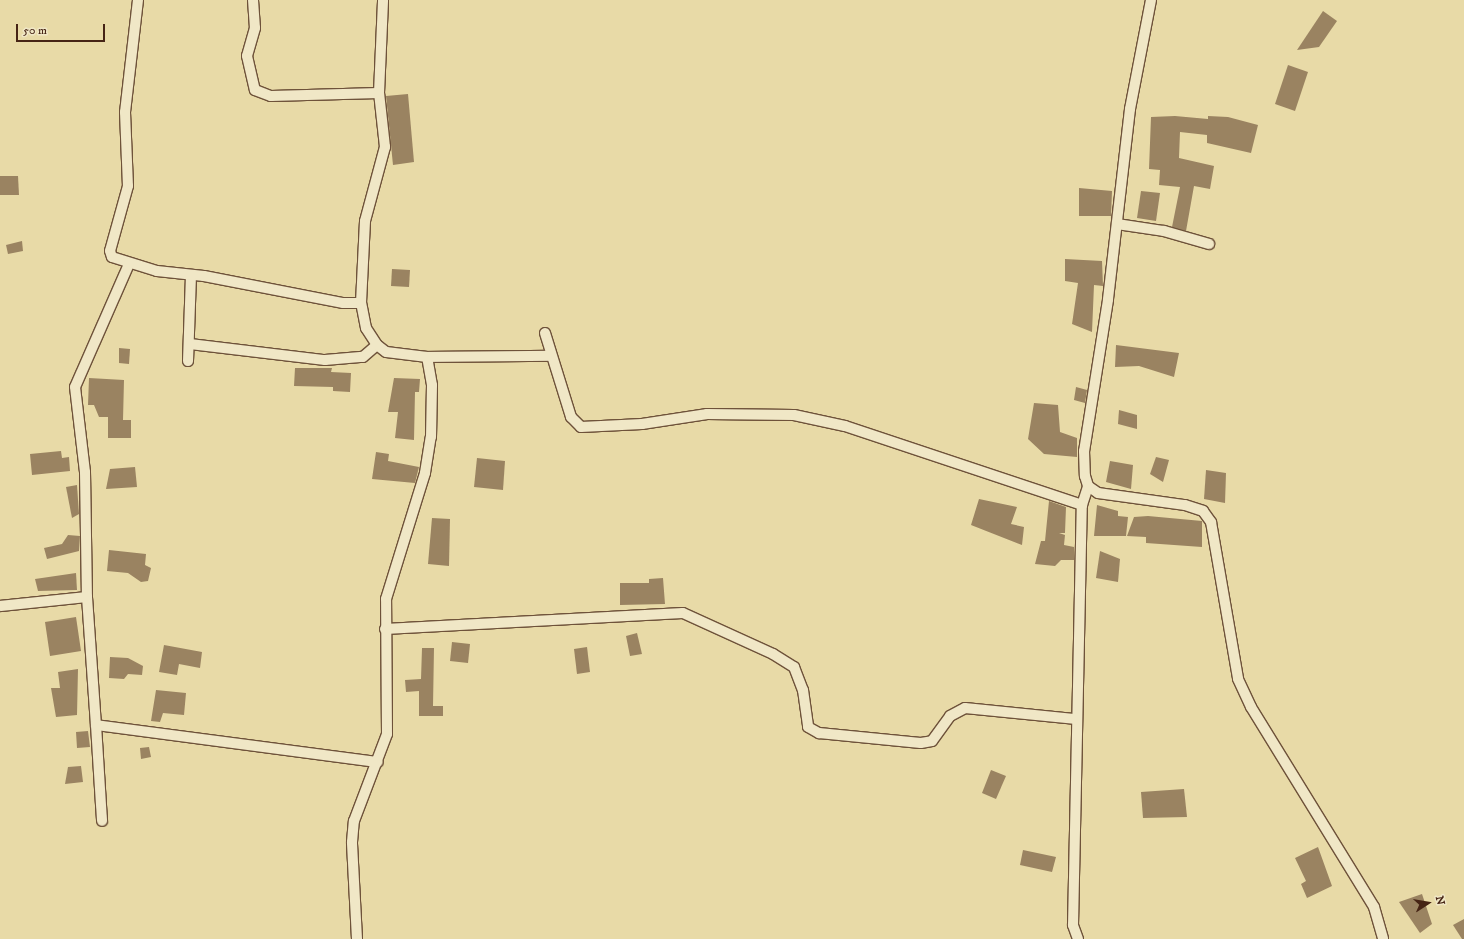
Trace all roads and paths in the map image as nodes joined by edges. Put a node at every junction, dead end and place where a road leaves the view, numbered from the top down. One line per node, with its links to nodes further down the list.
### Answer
1 (138, 0): 8 (street)
2 (253, 0): 5 (street)
3 (383, 0): 5 (street)
4 (1151, 0): 6 (street)
5 (379, 93): 10 (street)
6 (1117, 224): 7 (street); 17 (street)
7 (1209, 244)
8 (120, 260): 9 (street); 19 (street)
9 (191, 275): 10 (street); 12 (street)
10 (358, 303): 13 (street)
11 (545, 333): 14 (street)
12 (190, 344): 13 (street); 16 (street)
13 (374, 348): 15 (street)
14 (551, 356): 15 (street); 18 (street)
15 (427, 357): 21 (street)
16 (188, 362)
17 (1088, 486): 18 (street); 28 (street)
18 (1082, 505): 22 (street)
19 (87, 597): 20 (street); 23 (street)
20 (0, 606)
21 (385, 629): 22 (street); 24 (street)
22 (1076, 719): 27 (street)
23 (96, 725): 24 (street); 25 (street)
24 (378, 762): 26 (street)
25 (102, 822)
26 (357, 939)
27 (1078, 939)
28 (1383, 939)

